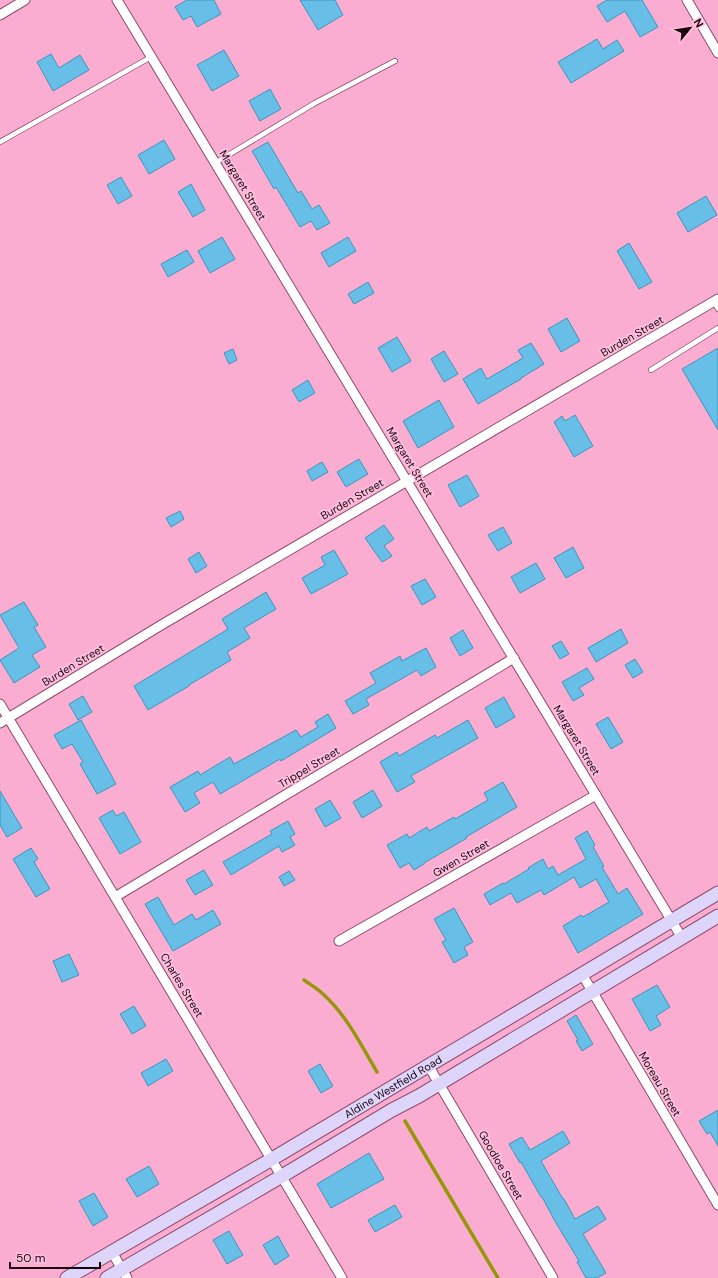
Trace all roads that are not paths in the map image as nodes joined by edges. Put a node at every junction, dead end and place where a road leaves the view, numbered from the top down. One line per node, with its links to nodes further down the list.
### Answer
1 (25, 0): 4 (street)
2 (117, 0): 6 (street, Margaret Street)
3 (687, 0): 5 (street)
4 (0, 15)
5 (718, 53)
6 (152, 57): 8 (lane); 9 (street, Margaret Street)
7 (395, 61): 9 (lane)
8 (0, 142)
9 (215, 163): 13 (street, Margaret Street)
10 (717, 303): 13 (street, Burden Street)
11 (718, 328): 12 (lane)
12 (651, 370)
13 (407, 481): 14 (street, Margaret Street); 16 (street, Burden Street)
14 (514, 658): 17 (street, Margaret Street); 19 (street, Trippel Street)
15 (0, 704): 16 (street, Charles Street)
16 (4, 720): 19 (street, Charles Street)
17 (596, 796): 21 (street, Margaret Street); 23 (street, Gwen Street)
18 (718, 893): 21 (main road, Aldine Westfield Road)
19 (115, 897): 28 (street, Charles Street)
20 (718, 916): 22 (main road, Aldine Westfield Road)
21 (671, 920): 22 (street, Margaret Street); 24 (main road, Aldine Westfield Road)
22 (682, 938): 25 (main road, Aldine Westfield Road)
23 (339, 941)
24 (582, 974): 25 (street, Moreau Street); 26 (main road, Aldine Westfield Road)
25 (592, 992): 27 (main road, Aldine Westfield Road); 30 (street, Moreau Street)
26 (428, 1065): 27 (street, Goodloe Street); 28 (main road, Aldine Westfield Road)
27 (440, 1083): 29 (main road, Aldine Westfield Road); 36 (street, Goodloe Street)
28 (272, 1159): 29 (street, Charles Street); 31 (main road, Aldine Westfield Road)
29 (282, 1176): 32 (main road, Aldine Westfield Road); 35 (street, Charles Street)
30 (718, 1205)
31 (112, 1252): 32 (street); 33 (main road, Aldine Westfield Road)
32 (125, 1274): 34 (main road, Aldine Westfield Road)
33 (67, 1278)
34 (107, 1278)
35 (342, 1278)
36 (553, 1278)

